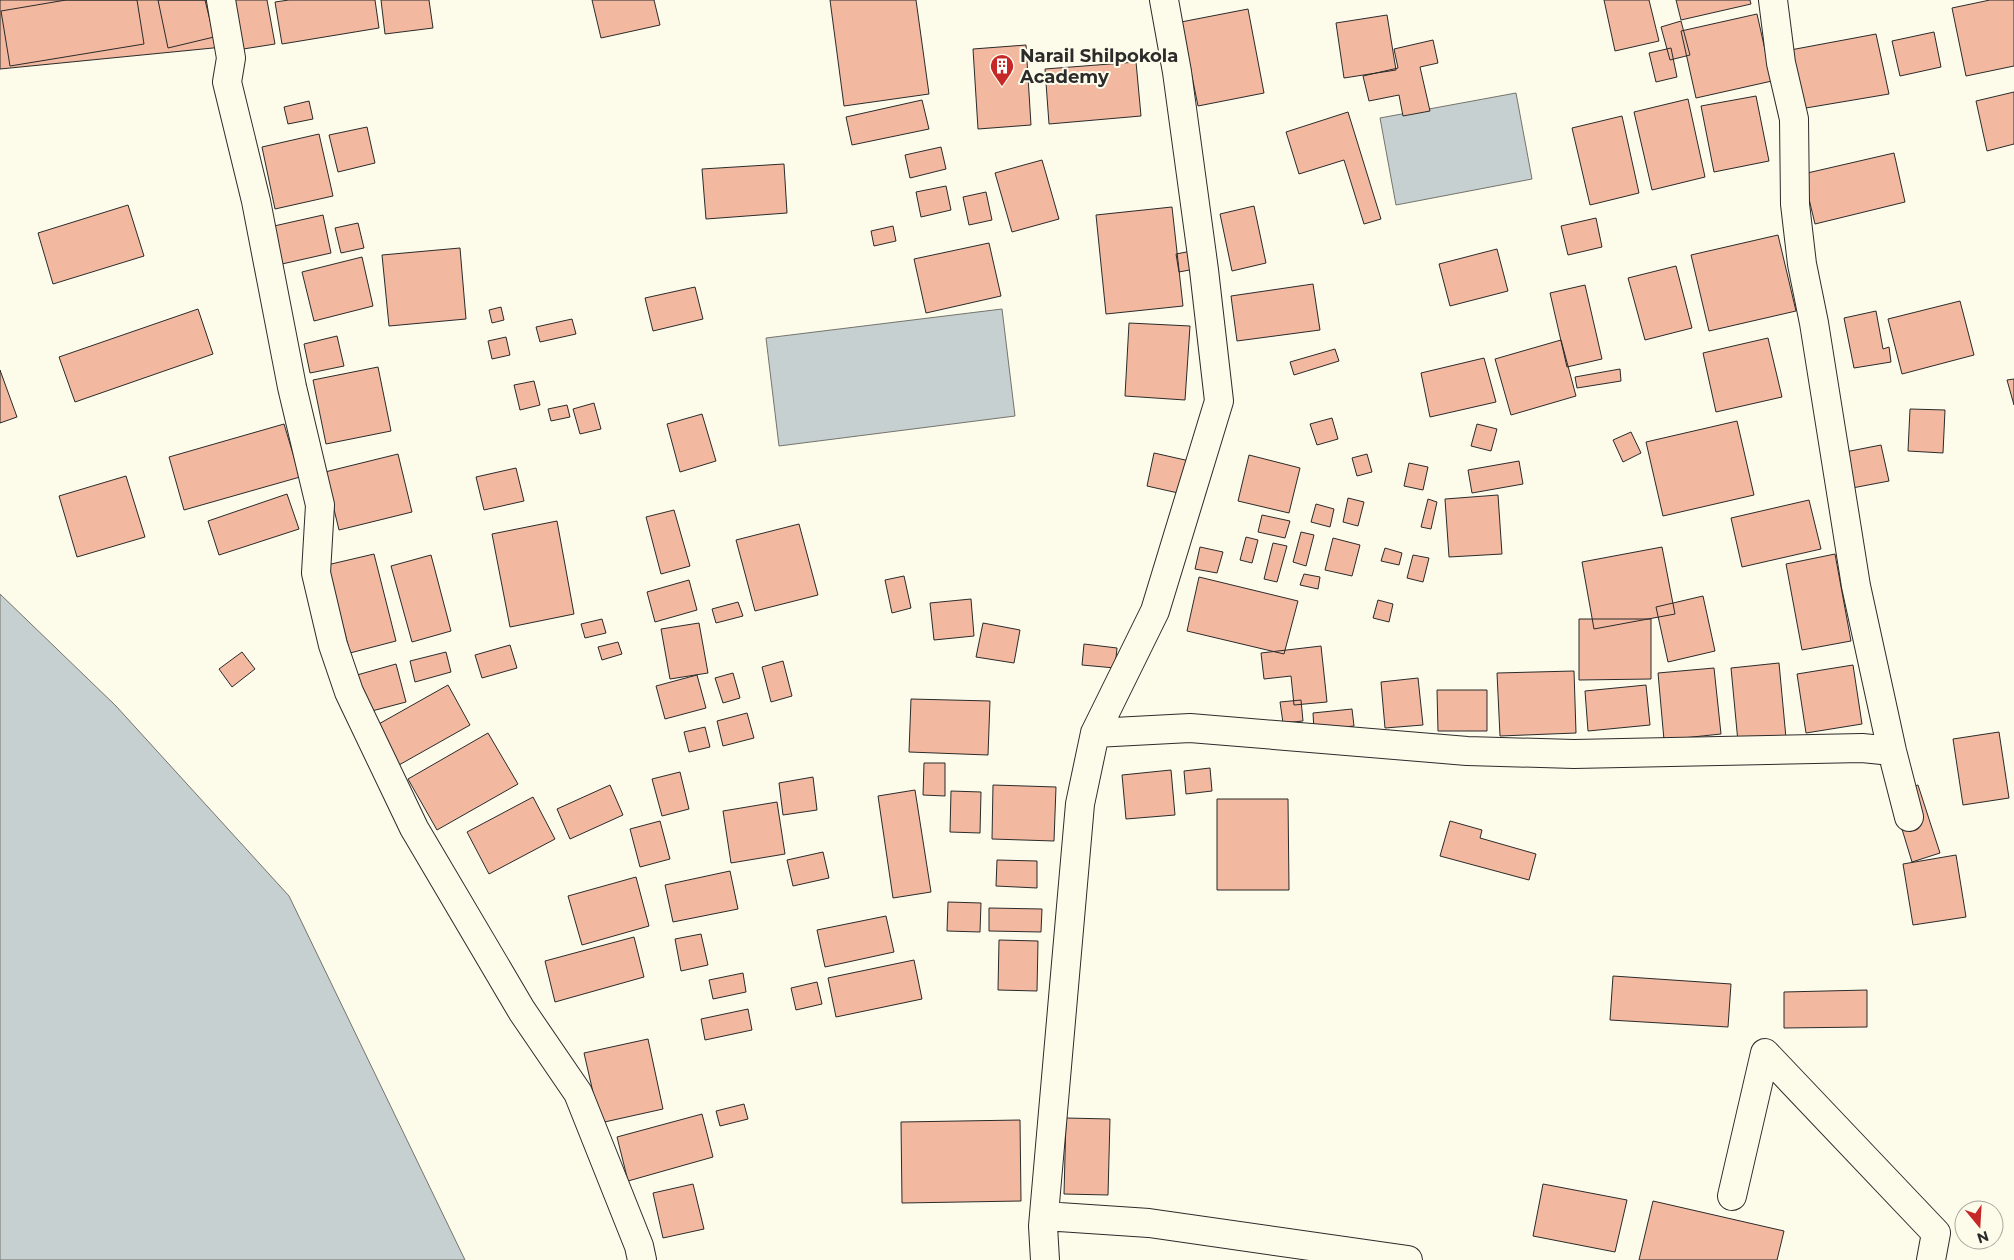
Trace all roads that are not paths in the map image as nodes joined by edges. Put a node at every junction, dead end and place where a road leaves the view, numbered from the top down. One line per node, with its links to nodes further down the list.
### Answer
1 (221, 0): 9 (street)
2 (1164, 0): 4 (street)
3 (1773, 0): 5 (street)
4 (1095, 733): 5 (street); 8 (street)
5 (1892, 751): 6 (street)
6 (1909, 817)
7 (1732, 1196): 12 (street)
8 (1044, 1216): 10 (street); 11 (street)
9 (642, 1260)
10 (1045, 1260)
11 (1408, 1260)
12 (1931, 1260)

